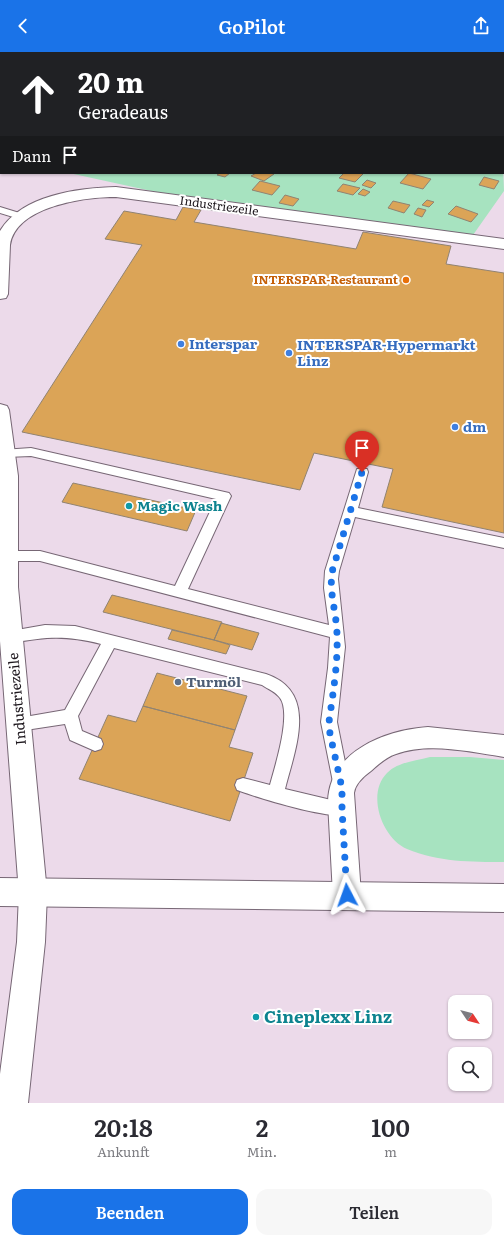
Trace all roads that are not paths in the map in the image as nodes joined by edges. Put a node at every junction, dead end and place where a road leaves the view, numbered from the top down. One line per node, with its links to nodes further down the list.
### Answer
1 (0, 210): 2 (lane)
2 (23, 217): 3 (street, Industriezeile); 4 (street, Industriezeile)
3 (504, 244)
4 (0, 294)
5 (0, 410): 6 (street, Industriezeile)
6 (6, 453): 10 (street, Industriezeile); 11 (lane)
7 (362, 472): 8 (lane)
8 (351, 511): 9 (lane); 12 (lane)
9 (504, 543)
10 (6, 556): 11 (lane); 13 (street, Industriezeile)
11 (180, 591): 12 (lane)
12 (337, 633): 21 (lane)
13 (12, 637): 14 (lane); 16 (street, Industriezeile)
14 (110, 641): 15 (lane); 20 (lane)
15 (70, 716): 16 (lane); 17 (lane)
16 (19, 724): 23 (street, Industriezeile)
17 (95, 744)
18 (504, 746): 21 (street)
19 (243, 784): 20 (lane)
20 (276, 794): 21 (lane)
21 (342, 798): 24 (street)
22 (0, 892): 23 (street)
23 (33, 893): 24 (street); 26 (street, Industriezeile)
24 (347, 895): 25 (street)
25 (504, 898)
26 (12, 1103)

